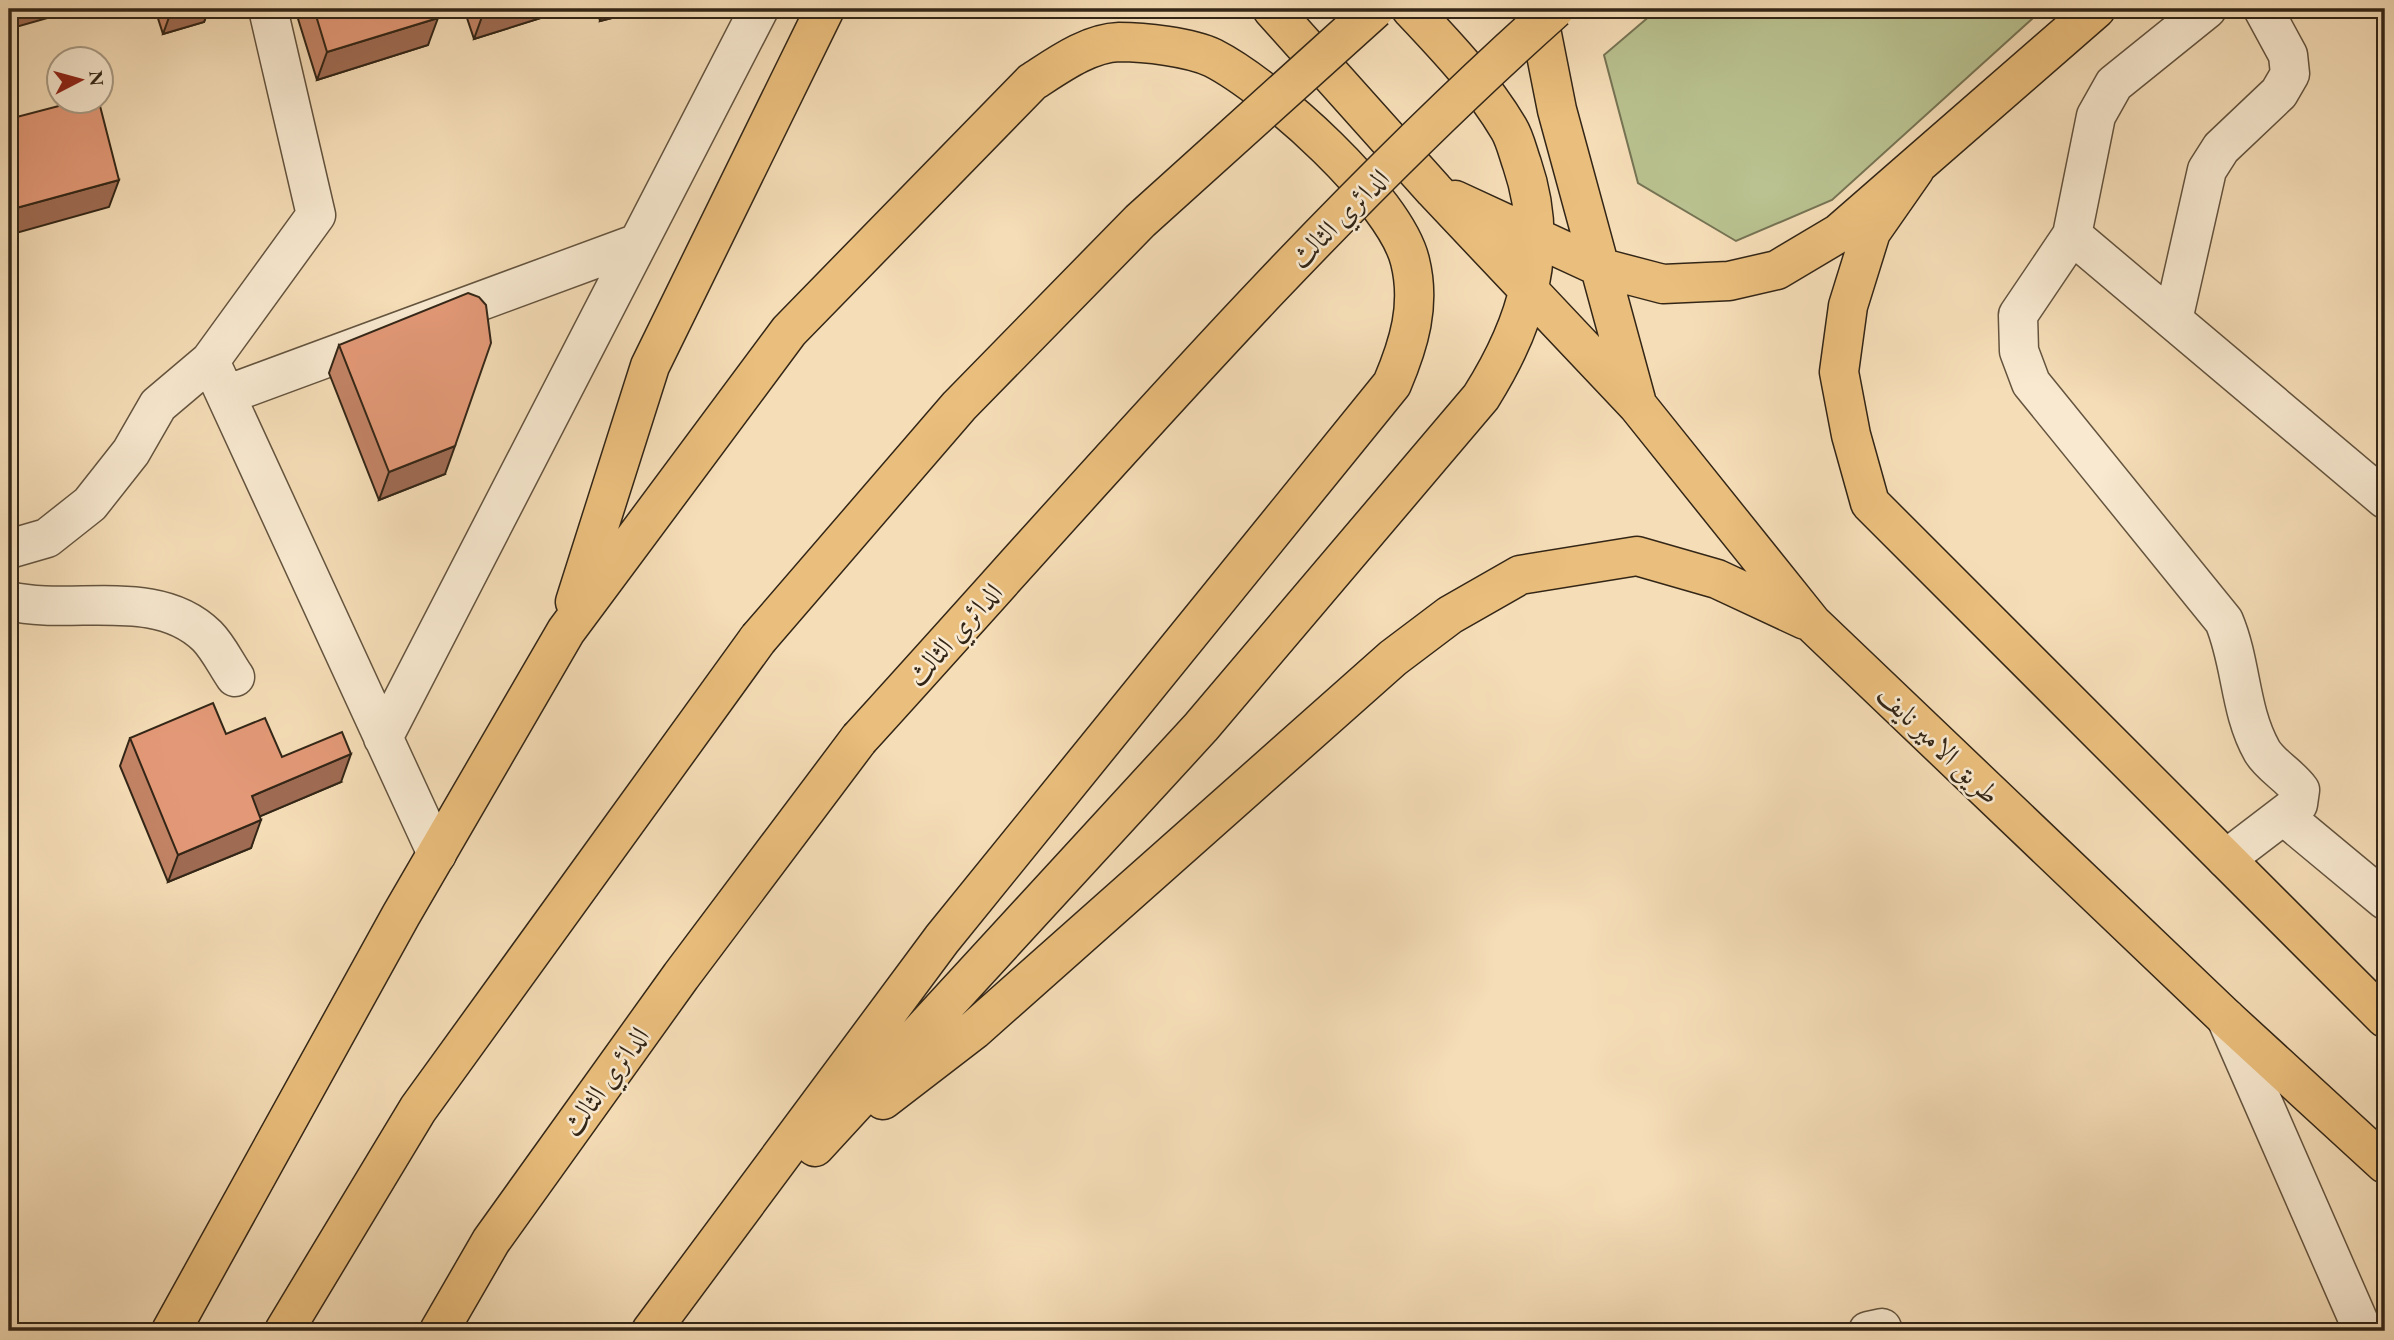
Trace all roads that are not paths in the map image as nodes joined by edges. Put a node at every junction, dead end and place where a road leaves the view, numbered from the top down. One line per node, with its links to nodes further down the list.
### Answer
1 (268, 9): 20 (street)
2 (759, 9): 16 (street)
3 (825, 9): 27 (main road)
4 (1272, 9): 13 (main road, طريق الامير نايف)
5 (1375, 9): 40 (main road, bridge)
6 (1412, 9): 15 (main road)
7 (1537, 9): 17 (main road)
8 (1555, 9): 41 (main road, الدائري الثالث, bridge)
9 (2096, 9): 12 (main road)
10 (2207, 9): 14 (street)
11 (2263, 9): 19 (street)
12 (1916, 169): 17 (main road); 32 (main road)
13 (1434, 190): 15 (main road); 18 (main road, طريق الامير نايف)
14 (2072, 235): 19 (street); 30 (street)
15 (1535, 236): 17 (main road); 18 (main road)
16 (638, 243): 21 (street); 29 (street)
17 (1602, 268): 22 (main road)
18 (1531, 289): 22 (main road, طريق الامير نايف); 37 (main road)
19 (2173, 320): 23 (street)
20 (210, 361): 21 (street); 24 (street)
21 (226, 395): 29 (street)
22 (1638, 406): 26 (main road, طريق الامير نايف)
23 (2385, 499)
24 (9, 549)
25 (9, 601): 28 (street)
26 (1812, 623): 34 (main road, طريق الامير نايف); 37 (main road)
27 (566, 631): 31 (main road); 38 (main road)
28 (235, 677)
29 (383, 738): 31 (street)
30 (2284, 816): 32 (street); 33 (street)
31 (436, 854): 39 (main road)
32 (2226, 859): 35 (main road)
33 (2385, 900)
34 (2226, 1018): 36 (main road, طريق الامير نايف); 44 (street)
35 (2385, 1018)
36 (2385, 1164)
37 (796, 1168): 38 (main road)
38 (661, 1319)
39 (171, 1331)
40 (284, 1331)
41 (439, 1331)
42 (1868, 1331): 43 (street)
43 (1883, 1331)
44 (2363, 1331)

